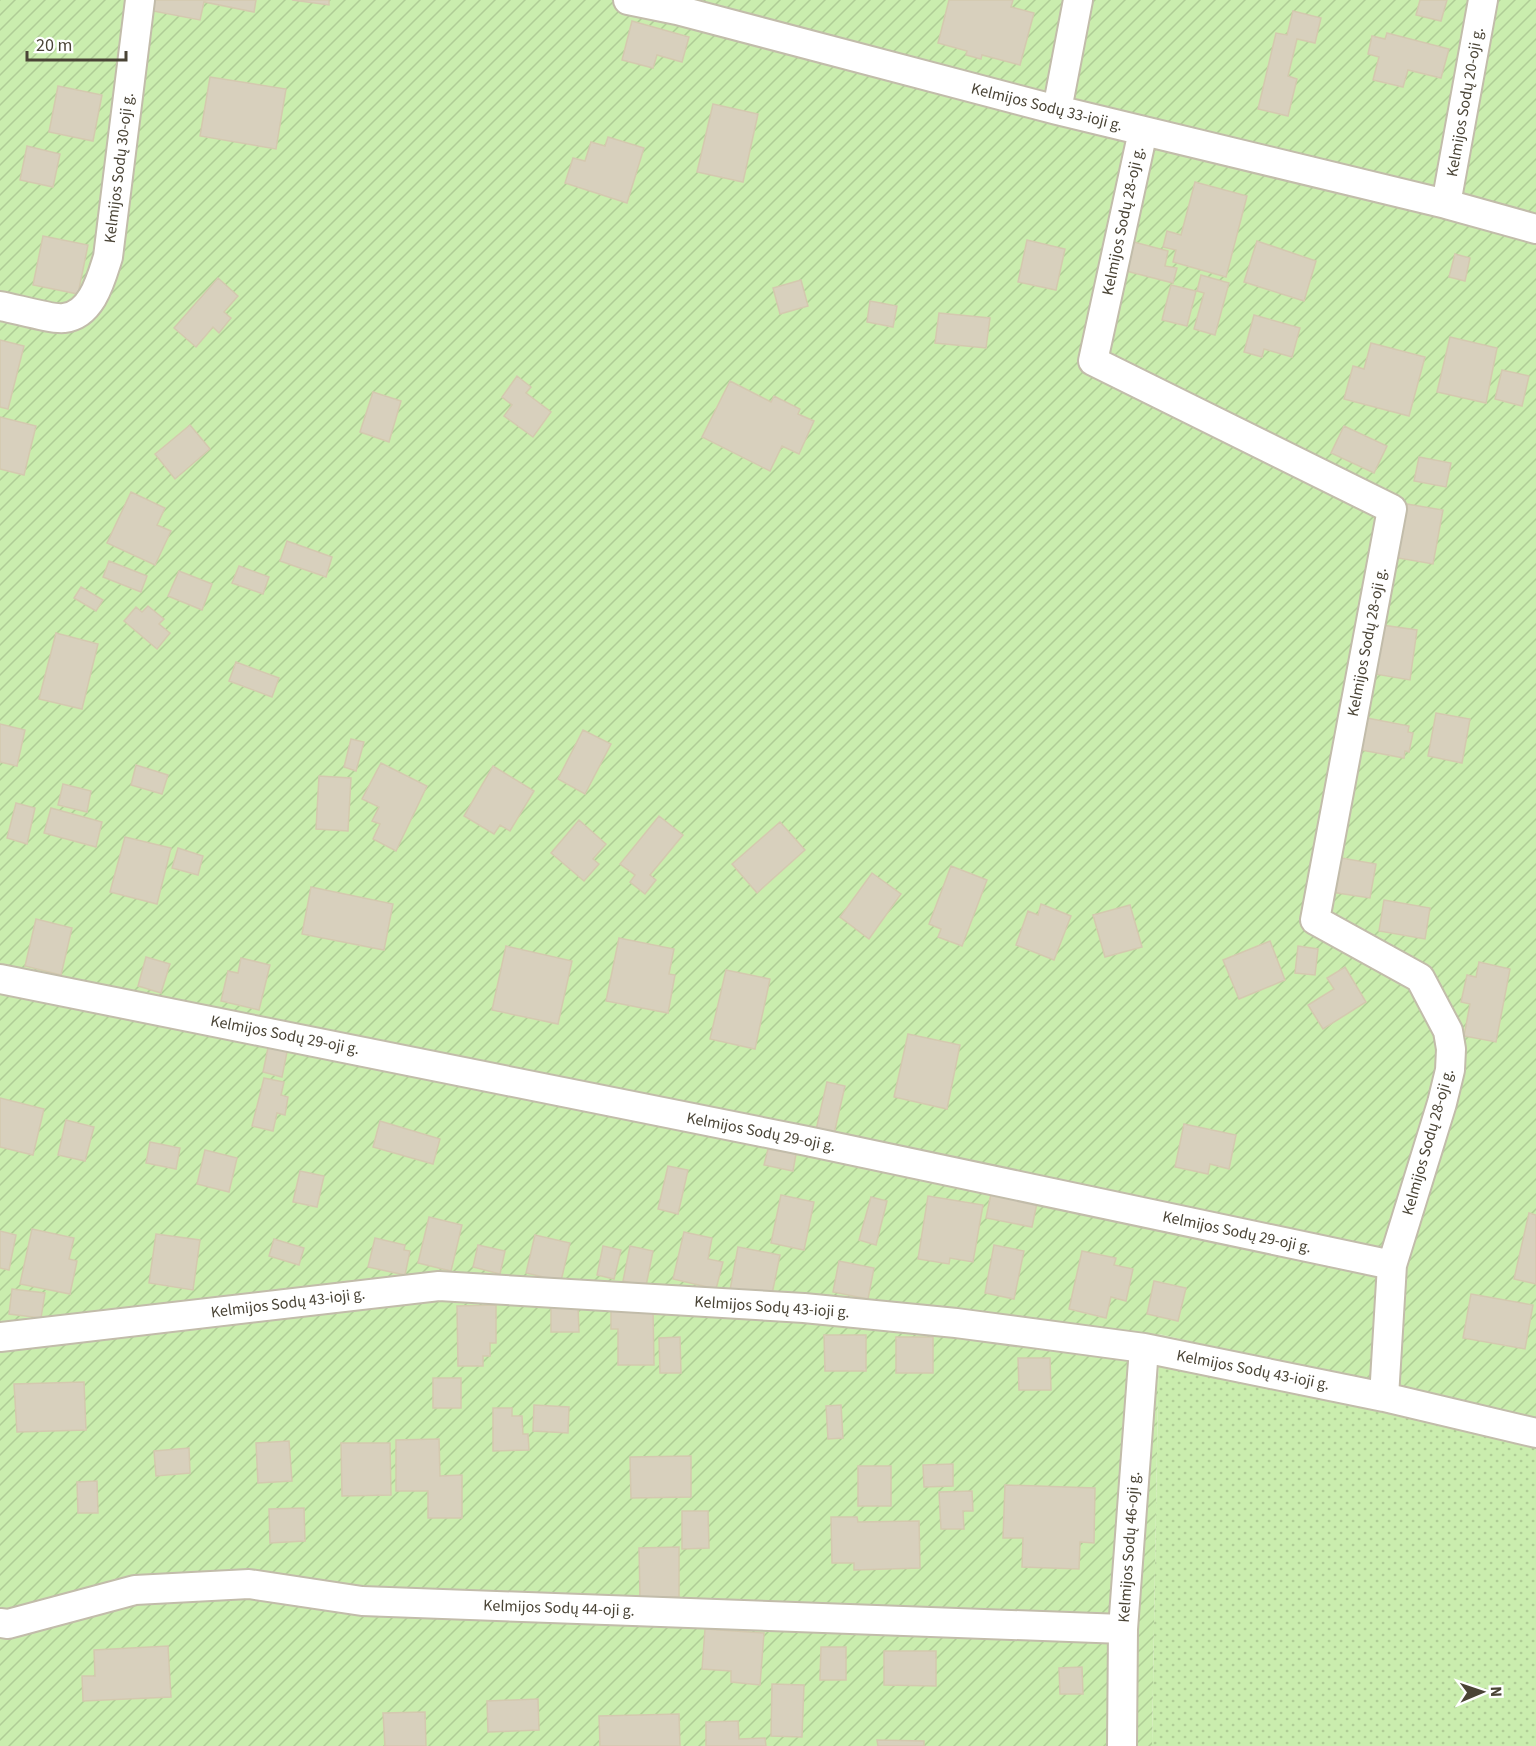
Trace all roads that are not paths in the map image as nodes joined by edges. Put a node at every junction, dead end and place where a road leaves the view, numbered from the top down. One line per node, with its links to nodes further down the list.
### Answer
1 (140, 0): 10 (street, Kelmijos Sodų 30-oji g.)
2 (628, 0): 5 (street, Kelmijos Sodų 33-ioji g.)
3 (1078, 0): 6 (street)
4 (1483, 0): 8 (street, Kelmijos Sodų 20-oji g.)
5 (678, 5): 6 (street, Kelmijos Sodų 33-ioji g.)
6 (1057, 110): 7 (street, Kelmijos Sodų 33-ioji g.)
7 (1143, 131): 8 (street, Kelmijos Sodų 33-ioji g.); 12 (street, Kelmijos Sodų 28-oji g.)
8 (1446, 204): 9 (street, Kelmijos Sodų 33-ioji g.)
9 (1536, 228)
10 (0, 306)
11 (0, 979): 12 (street, Kelmijos Sodų 29-oji g.)
12 (1392, 1265): 15 (street)
13 (0, 1337): 14 (street, Kelmijos Sodų 43-ioji g.)
14 (1144, 1348): 15 (street, Kelmijos Sodų 43-ioji g.); 18 (street, Kelmijos Sodų 46-oji g.)
15 (1384, 1397): 16 (street, Kelmijos Sodų 43-ioji g.)
16 (1536, 1433)
17 (3, 1626): 18 (street, Kelmijos Sodų 44-oji g.)
18 (1123, 1629): 19 (street, Kelmijos Sodų 46-oji g.)
19 (1122, 1746)

